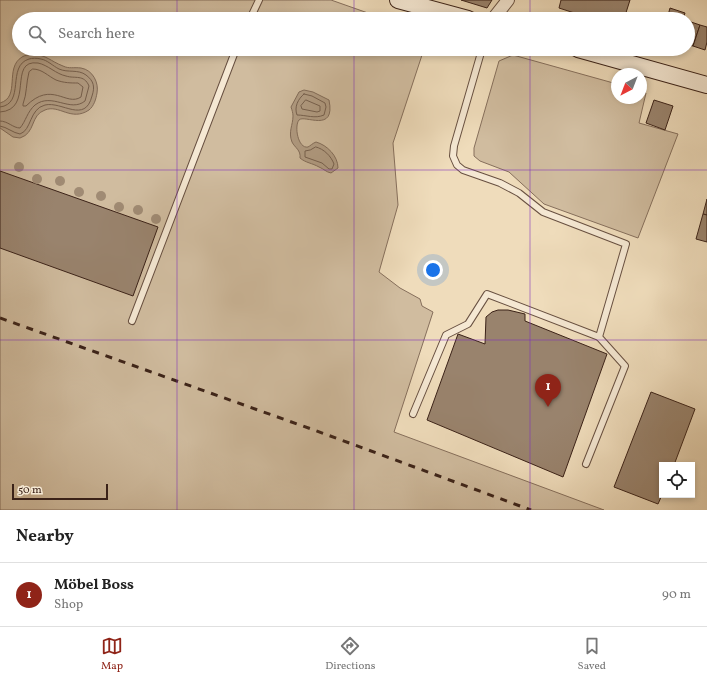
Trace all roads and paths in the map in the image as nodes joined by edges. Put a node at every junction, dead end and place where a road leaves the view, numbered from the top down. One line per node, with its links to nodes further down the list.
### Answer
1 (259, 0): 4 (lane)
2 (398, 0): 5 (main road)
3 (508, 0): 6 (street)
4 (253, 12)
5 (442, 12)
6 (499, 12)
7 (233, 56): 11 (lane)
8 (480, 56): 12 (lane)
9 (603, 56): 10 (main road)
10 (707, 85)
11 (132, 321)
12 (599, 337): 13 (lane); 14 (lane)
13 (413, 414)
14 (586, 464)

